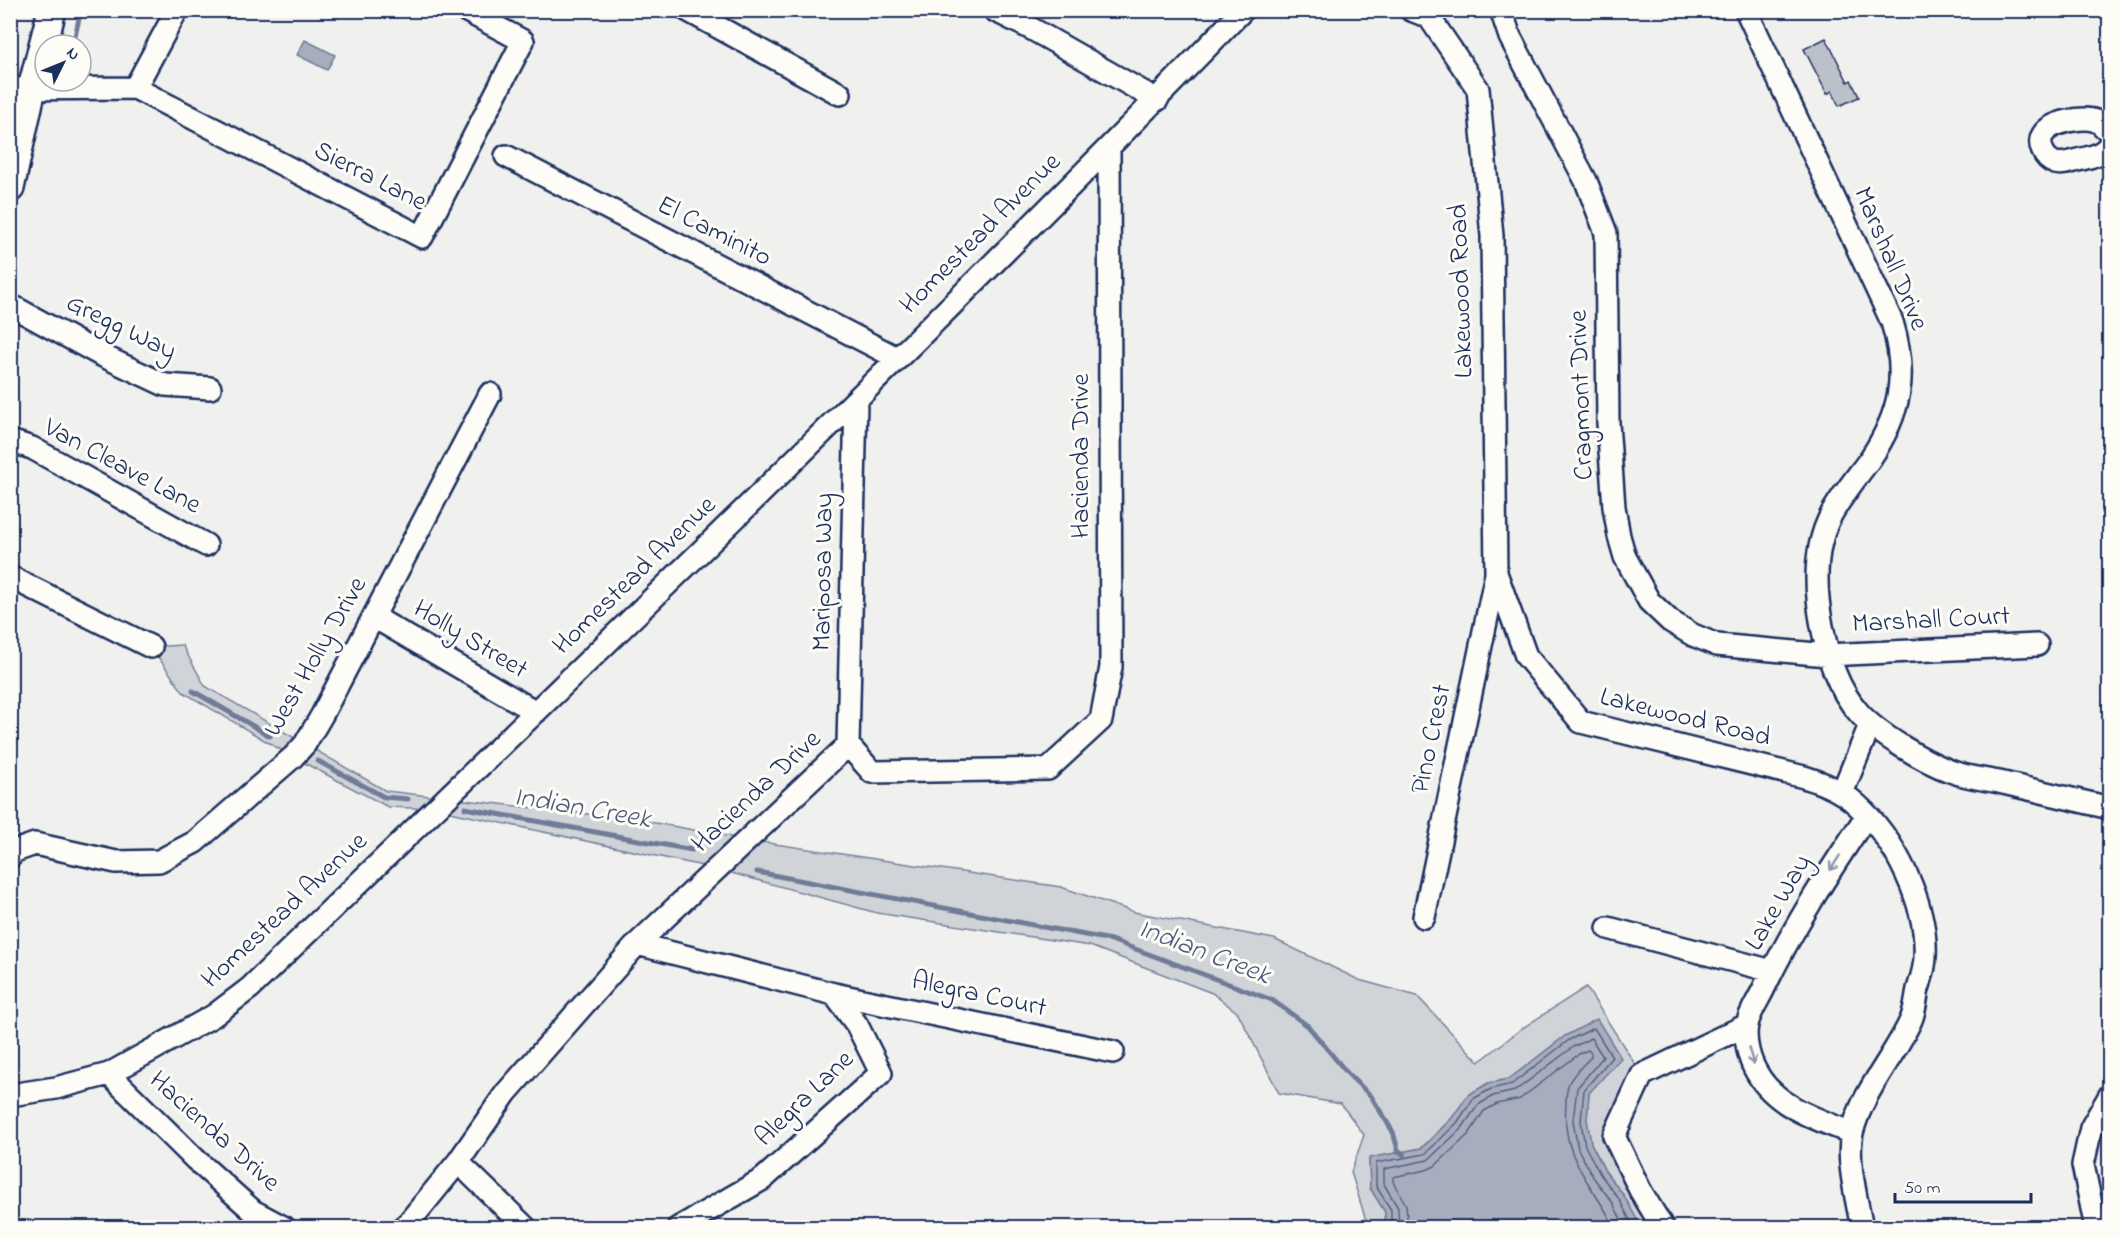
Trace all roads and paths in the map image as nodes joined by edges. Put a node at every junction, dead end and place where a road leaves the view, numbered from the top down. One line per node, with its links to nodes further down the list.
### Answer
1 (52, 10): 10 (street)
2 (177, 10): 11 (street)
3 (465, 10): 11 (street, Sierra Lane)
4 (687, 10): 12 (street)
5 (994, 10): 13 (street)
6 (1243, 10): 13 (street, Homestead Avenue)
7 (1411, 10): 26 (street, Lakewood Road)
8 (1501, 10): 31 (street, Cragmont Drive)
9 (1746, 10): 31 (street, Marshall Drive)
10 (21, 88): 11 (street, Sierra Lane); 18 (street)
11 (135, 88)
12 (840, 94)
13 (1157, 100): 16 (street, Homestead Avenue)
14 (2109, 133): 15 (street)
15 (2109, 144)
16 (1108, 147): 20 (street, Homestead Avenue); 34 (street, Hacienda Drive)
17 (506, 156): 20 (street, El Caminito)
18 (10, 188)
19 (10, 305): 21 (street, Gregg Way)
20 (897, 358): 23 (street, Homestead Avenue)
21 (210, 388)
22 (490, 394): 28 (street, West Holly Drive)
23 (856, 401): 32 (street, Homestead Avenue); 34 (street, Mariposa Way)
24 (10, 441): 25 (street, Van Cleave Lane)
25 (206, 544)
26 (1496, 573): 35 (street, Lakewood Road); 39 (street, Pino Crest)
27 (10, 577): 30 (street)
28 (374, 617): 32 (street, Holly Street); 38 (street, West Holly Drive)
29 (2037, 645): 31 (street, Marshall Court)
30 (151, 647)
31 (1827, 655): 33 (street, Marshall Drive)
32 (536, 712): 46 (street, Homestead Avenue)
33 (1870, 725): 35 (street); 36 (street, Marshall Drive)
34 (848, 745): 41 (street, Hacienda Drive)
35 (1842, 793): 37 (street, Lakewood Road)
36 (2109, 808)
37 (1868, 815): 42 (street, Lake Way, one-way to 42); 49 (street, Lakewood Road)
38 (10, 857)
39 (1424, 918)
40 (1608, 928): 42 (street)
41 (637, 944): 43 (street); 50 (street, Hacienda Drive)
42 (1772, 971): 44 (street, Lake Way)
43 (834, 994): 45 (street, Alegra Court); 54 (street, Alegra Lane)
44 (1747, 1024): 49 (street, Lake Way, one-way to 49); 55 (street)
45 (1113, 1052)
46 (109, 1074): 47 (street, Homestead Avenue); 51 (street, Hacienda Drive)
47 (10, 1095)
48 (2109, 1095): 57 (street)
49 (1852, 1133): 56 (street, Lakewood Road)
50 (458, 1162): 52 (street, Hacienda Drive); 53 (street)
51 (285, 1227)
52 (402, 1227)
53 (526, 1227)
54 (678, 1227)
55 (1663, 1227)
56 (1862, 1227)
57 (2096, 1227)

